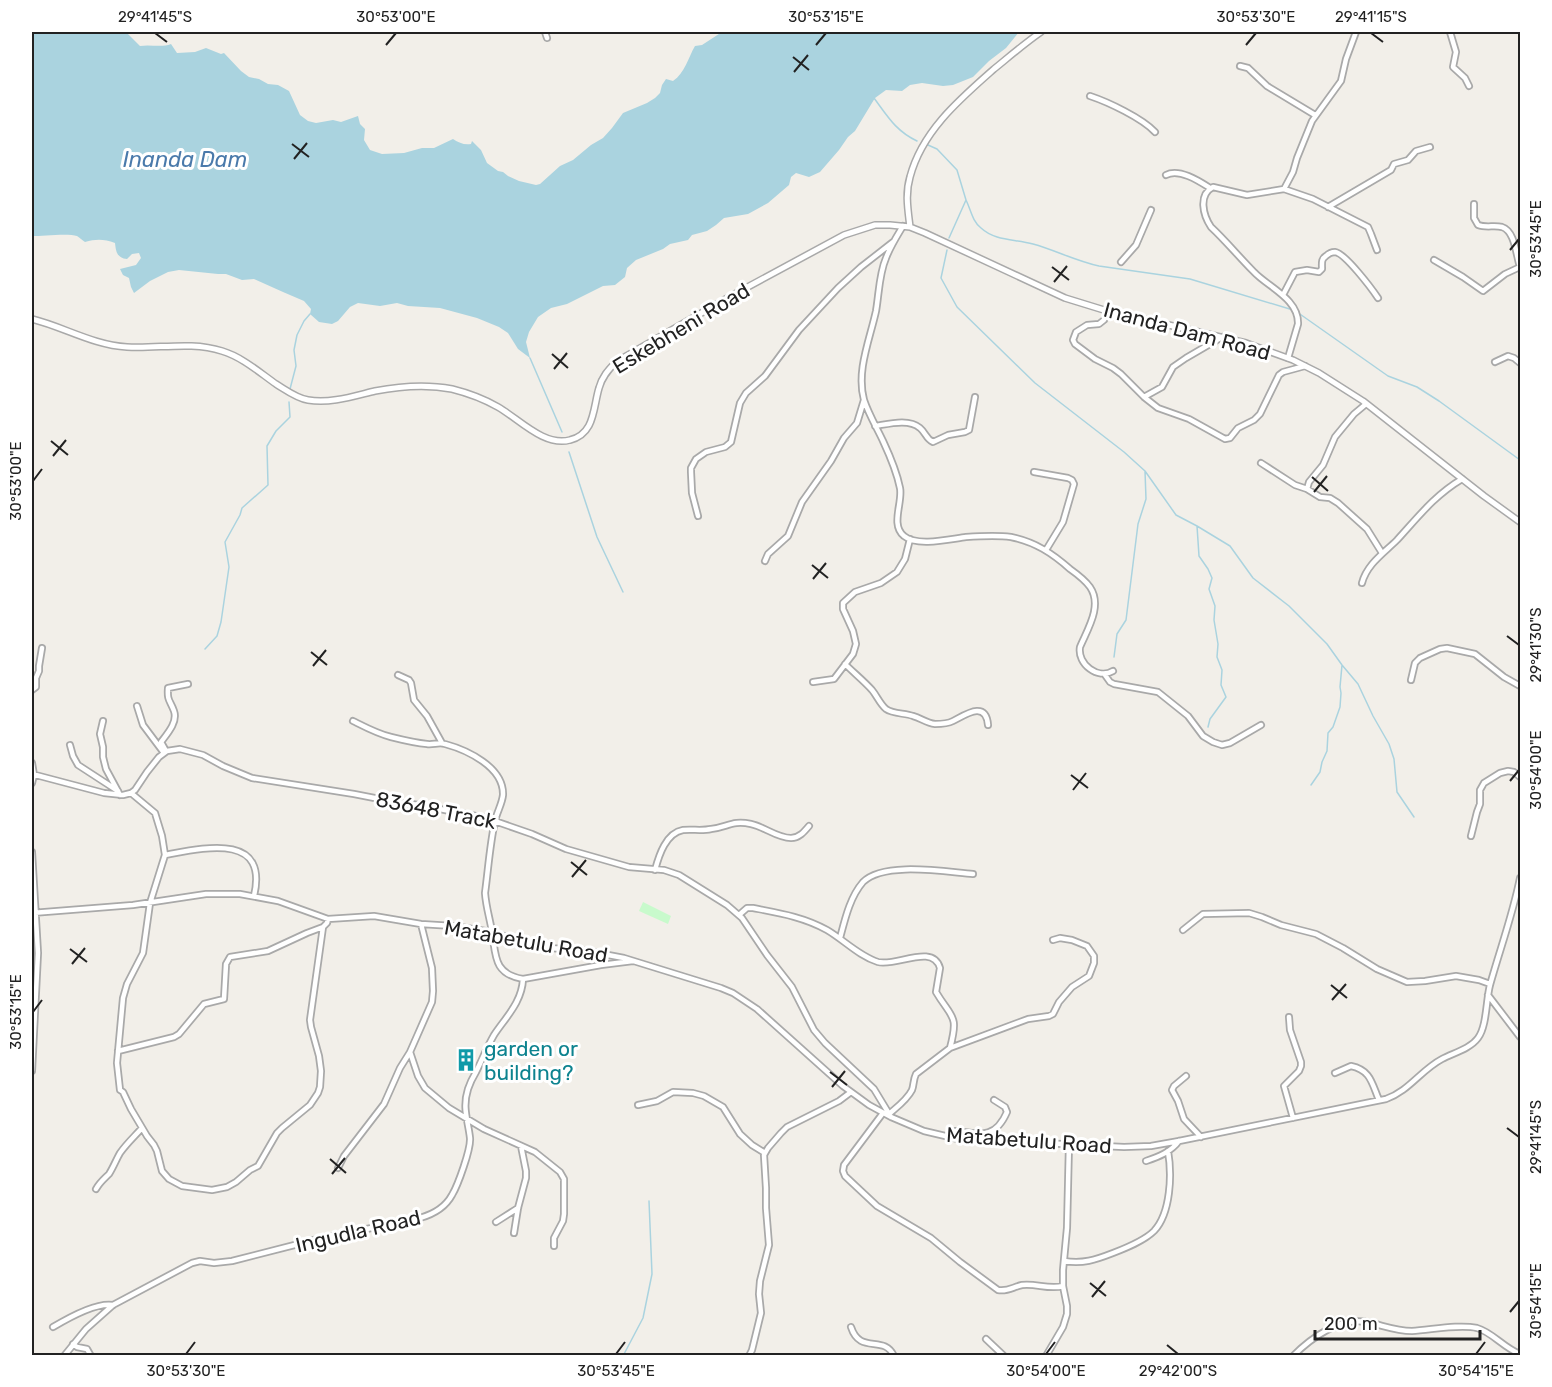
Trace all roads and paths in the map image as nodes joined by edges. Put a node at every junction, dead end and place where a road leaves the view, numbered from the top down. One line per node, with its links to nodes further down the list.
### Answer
1 (545, 32): 5 (street)
2 (1041, 32): 20 (street)
3 (1356, 32): 9 (street)
4 (1450, 32): 7 (street)
5 (548, 38)
6 (1239, 66): 9 (street)
7 (1468, 86)
8 (1090, 96): 10 (street)
9 (1315, 115): 14 (street)
10 (1155, 132)
11 (1430, 147): 16 (street)
12 (1166, 175): 13 (street)
13 (1210, 188): 14 (street); 26 (street)
14 (1284, 189): 16 (street)
15 (1474, 204): 25 (street)
16 (1328, 207): 22 (street)
17 (1151, 210): 24 (street)
18 (890, 225): 19 (street, Inanda Dam Road); 29 (street, Eskebheni Road)
19 (903, 226): 20 (street, Inanda Dam Road); 21 (street)
20 (910, 227): 28 (street, Inanda Dam Road)
21 (895, 240): 37 (street); 44 (street)
22 (1377, 250)
23 (1434, 260): 25 (street)
24 (1121, 262)
25 (1521, 267)
26 (1282, 295): 27 (street); 31 (street)
27 (1378, 298)
28 (1109, 312): 30 (street, Inanda Dam Road); 36 (street)
29 (32, 319)
30 (1222, 337): 31 (street, Inanda Dam Road); 36 (street)
31 (1288, 358): 34 (street, Inanda Dam Road)
32 (1495, 362): 33 (street)
33 (1521, 363)
34 (1305, 366): 36 (street); 38 (street, Inanda Dam Road)
35 (975, 397): 39 (street)
36 (1144, 397)
37 (864, 400): 39 (street); 49 (street)
38 (1366, 404): 42 (street, Inanda Dam Road); 43 (street)
39 (875, 426): 46 (street)
40 (1261, 463): 43 (street)
41 (1034, 472): 47 (street)
42 (1462, 479): 45 (street, Inanda Dam Road); 48 (street)
43 (1307, 489): 48 (street)
44 (698, 516)
45 (1521, 522)
46 (910, 539): 47 (street); 52 (street)
47 (1046, 550): 55 (street)
48 (1382, 553): 50 (street)
49 (765, 561)
50 (1362, 583)
51 (42, 648): 60 (street)
52 (845, 664): 57 (street); 64 (street)
53 (1113, 671): 55 (street)
54 (399, 675): 66 (street)
55 (1105, 675): 65 (street)
56 (1411, 680): 59 (street)
57 (813, 682)
58 (188, 684): 68 (street)
59 (1521, 686)
60 (32, 690)
61 (137, 705): 68 (street)
62 (103, 721): 74 (street)
63 (353, 721): 66 (street)
64 (988, 725)
65 (1261, 725)
66 (442, 742): 75 (street)
67 (70, 745): 74 (street)
68 (165, 752): 73 (street); 75 (street, 83648 Track)
69 (32, 764): 70 (street)
70 (33, 774): 72 (street); 74 (street)
71 (1521, 777): 77 (street)
72 (32, 783)
73 (131, 793): 74 (street); 79 (street)
74 (121, 794)
75 (495, 821): 80 (street, 83648 Track); 91 (street)
76 (809, 826): 80 (street)
77 (1471, 836)
78 (32, 852): 85 (street)
79 (165, 855): 83 (street); 84 (street)
80 (655, 870): 86 (street, 83648 Track)
81 (973, 874): 92 (street)
82 (1521, 878): 96 (street, Matabetulu Road)
83 (254, 896): 84 (street, Matabetulu Road); 87 (street, Matabetulu Road)
84 (150, 903): 85 (street, Matabetulu Road); 101 (street)
85 (34, 913): 103 (street)
86 (739, 915): 92 (street); 110 (street, 83648 Track)
87 (328, 919): 88 (street, Matabetulu Road); 89 (street)
88 (421, 924): 91 (street, Matabetulu Road); 102 (street)
89 (323, 927): 101 (street); 113 (street)
90 (1183, 930): 96 (street)
91 (492, 932): 94 (street, Matabetulu Road); 95 (street)
92 (840, 938): 100 (street)
93 (1053, 940): 100 (street)
94 (636, 961): 95 (street); 106 (street, Matabetulu Road)
95 (523, 979): 111 (street, Ingudla Road)
96 (1490, 984): 97 (street, Matabetulu Road)
97 (1488, 995): 99 (street); 108 (street, Matabetulu Road)
98 (1289, 1017): 112 (street)
99 (1521, 1037)
100 (950, 1048): 110 (street)
101 (118, 1052): 113 (street)
102 (410, 1052): 111 (street); 122 (street)
103 (32, 1071)
104 (1335, 1073): 108 (street)
105 (1186, 1076): 114 (street)
106 (852, 1092): 110 (street, Matabetulu Road); 120 (street)
107 (994, 1100): 115 (street)
108 (1379, 1100): 112 (street, Matabetulu Road)
109 (638, 1105): 120 (street)
110 (888, 1115): 115 (street, Matabetulu Road); 129 (street)
111 (466, 1118): 118 (street); 130 (street, Ingudla Road)
112 (1293, 1118): 114 (street, Matabetulu Road)
113 (142, 1128): 123 (street)
114 (1201, 1137): 116 (street, Matabetulu Road)
115 (950, 1138): 117 (street, Matabetulu Road)
116 (1179, 1141): 117 (street, Matabetulu Road); 119 (street)
117 (1069, 1144): 128 (street)
118 (521, 1146): 124 (street); 127 (street)
119 (1168, 1151): 121 (street); 128 (street)
120 (765, 1153): 138 (street)
121 (1146, 1161)
122 (338, 1168)
123 (96, 1189)
124 (518, 1208): 125 (street); 126 (street)
125 (496, 1222)
126 (514, 1233)
127 (554, 1246)
128 (1064, 1261): 129 (street)
129 (1063, 1286): 141 (street)
130 (113, 1305): 131 (street); 134 (street, Ingudla Road)
131 (53, 1327)
132 (850, 1327): 139 (street)
133 (986, 1340): 140 (street)
134 (73, 1344): 136 (street, Ingudla Road); 137 (street)
135 (1521, 1354): 142 (street)
136 (64, 1356)
137 (91, 1356)
138 (749, 1356)
139 (894, 1356)
140 (1004, 1356)
141 (1046, 1356)
142 (1293, 1356)

